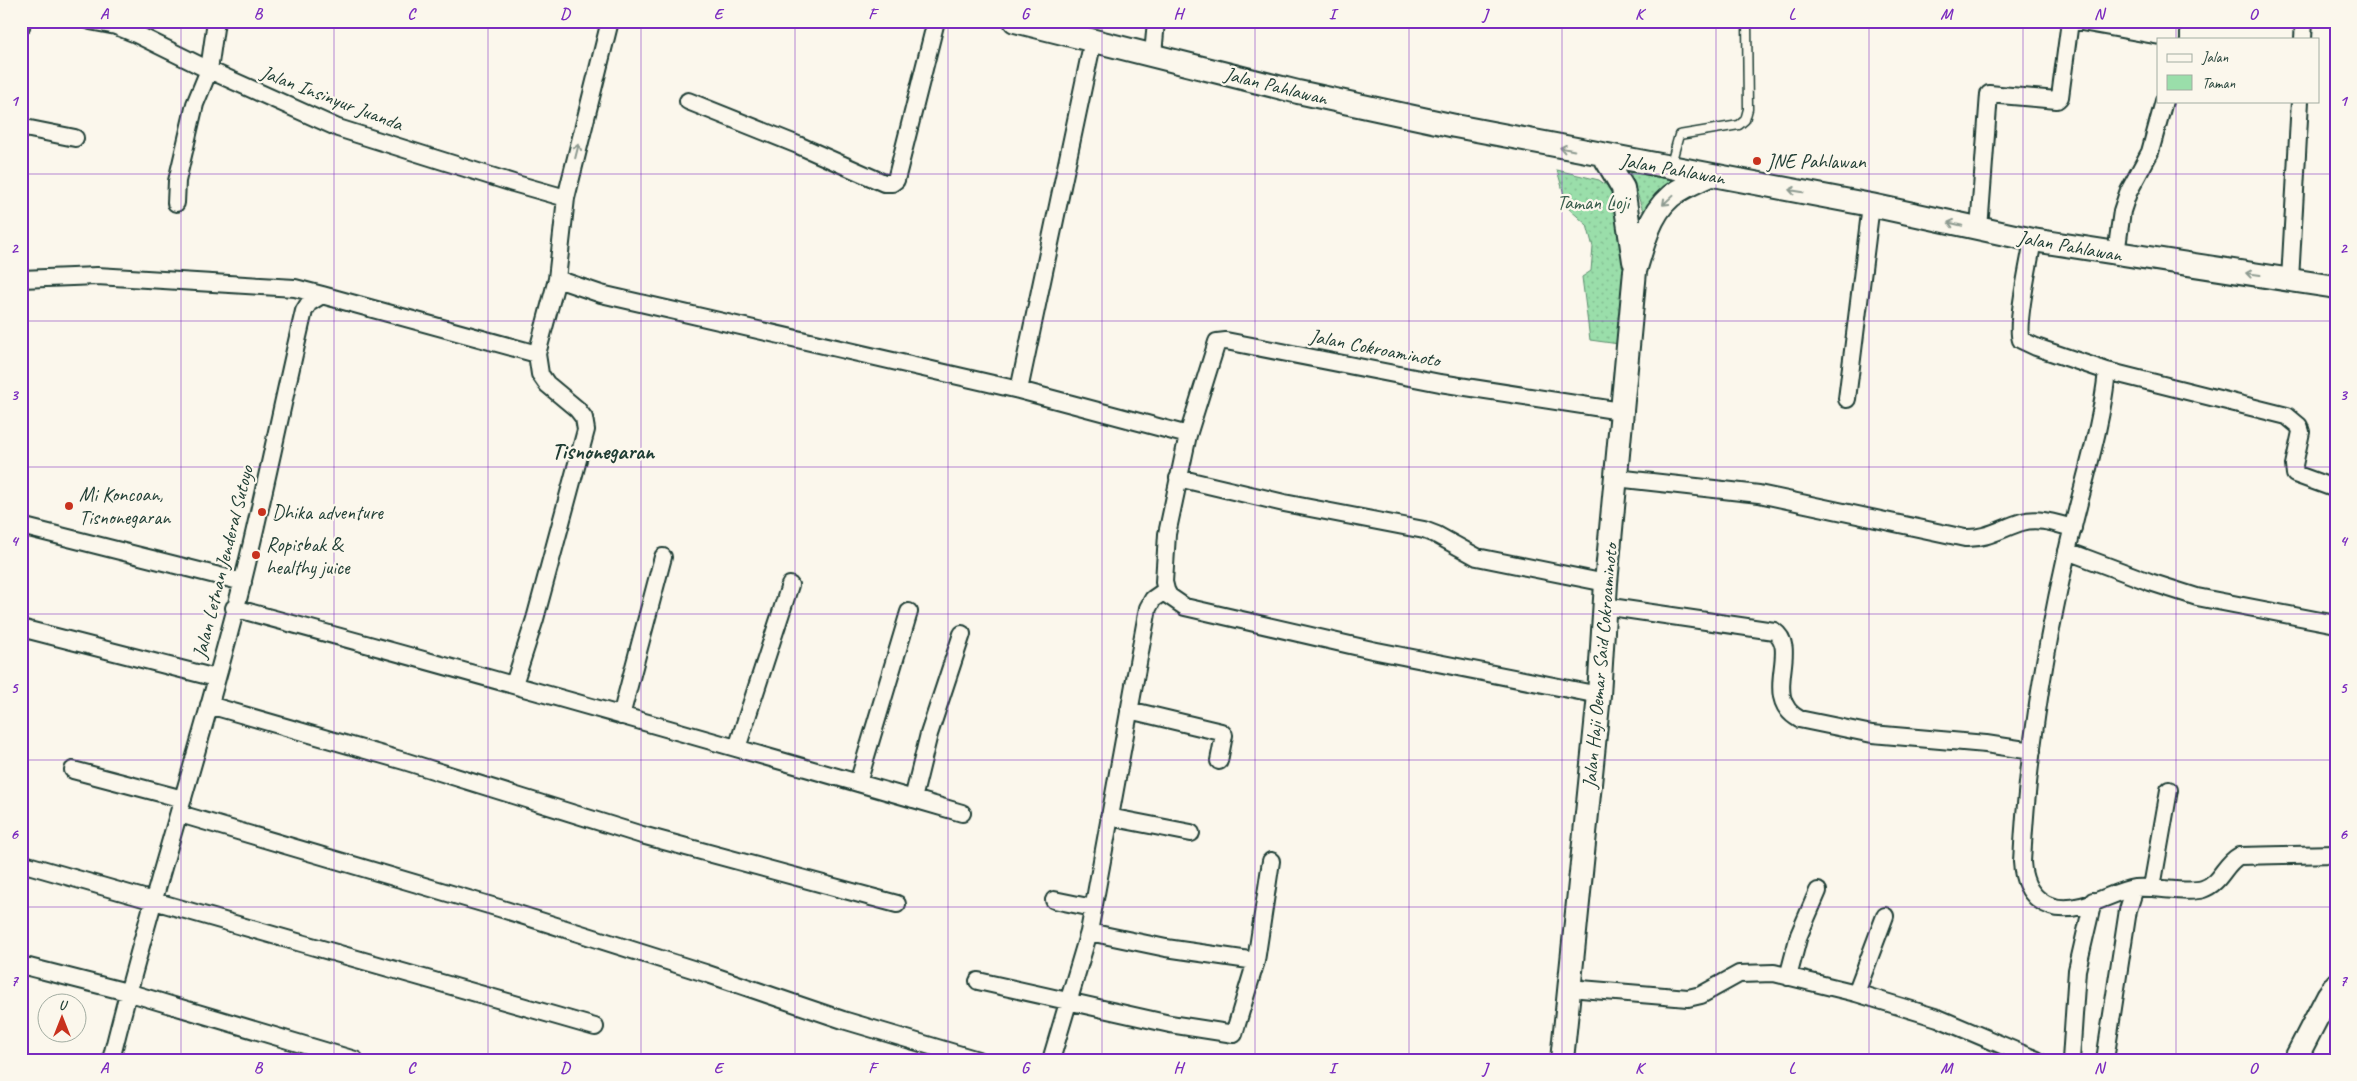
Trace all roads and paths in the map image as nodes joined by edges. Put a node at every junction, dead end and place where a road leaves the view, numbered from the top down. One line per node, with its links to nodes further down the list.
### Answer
1 (22, 21): 13 (street)
2 (90, 21): 19 (street, Jalan Insinyur Juanda)
3 (216, 21): 19 (street)
4 (610, 21): 28 (street, one-way to 4)
5 (936, 21): 20 (street)
6 (1015, 21): 17 (main road, Jalan Pahlawan)
7 (1156, 21): 18 (street)
8 (1747, 21): 26 (lane)
9 (2070, 21): 31 (street)
10 (2076, 21): 14 (street)
11 (2171, 21): 15 (street)
12 (2304, 21): 16 (street)
13 (21, 28)
14 (2166, 38)
15 (2171, 38)
16 (2303, 38)
17 (1093, 40): 18 (main road, Jalan Pahlawan); 42 (street)
18 (1153, 55): 25 (main road, Jalan Pahlawan, one-way to 18)
19 (210, 70): 28 (street, Jalan Insinyur Juanda); 29 (street)
20 (688, 101)
21 (2164, 102): 33 (street)
22 (2300, 102): 37 (street)
23 (21, 125): 24 (street)
24 (75, 138)
25 (1604, 156): 26 (main road, Jalan Pahlawan); 34 (main road)
26 (1670, 168): 27 (main road, Jalan Pahlawan)
27 (1710, 175): 30 (main road, Jalan Pahlawan, one-way to 27); 34 (main road, one-way to 34)
28 (566, 198): 36 (street)
29 (176, 203)
30 (1871, 205): 31 (main road, Jalan Pahlawan, one-way to 30); 43 (street)
31 (1979, 229): 32 (main road, Jalan Pahlawan)
32 (2033, 240): 33 (main road, Jalan Pahlawan); 41 (street)
33 (2116, 254): 37 (main road, Jalan Pahlawan, one-way to 33)
34 (1635, 272): 44 (main road, Jalan Haji Oemar Said Cokroaminoto)
35 (21, 279): 39 (street)
36 (557, 279): 40 (street); 42 (street)
37 (2290, 280): 38 (main road, Jalan Pahlawan)
38 (2336, 287)
39 (322, 295): 40 (street); 53 (street, Jalan Letnan Jenderal Sutoyo)
40 (537, 354): 64 (street)
41 (2107, 371): 48 (street); 50 (street)
42 (1019, 390): 45 (street)
43 (1847, 399)
44 (1621, 411): 45 (street, Jalan Cokroaminoto); 47 (main road, Jalan Haji Oemar Said Cokroaminoto)
45 (1188, 435): 46 (street)
46 (1178, 478): 54 (street); 56 (street)
47 (1616, 478): 50 (street); 54 (main road, Jalan Haji Oemar Said Cokroaminoto)
48 (2336, 488)
49 (21, 526): 53 (street)
50 (2073, 528): 51 (street)
51 (2067, 551): 60 (street); 70 (street)
52 (663, 557): 68 (street)
53 (242, 582): 58 (street, Jalan Letnan Jenderal Sutoyo)
54 (1606, 583): 57 (main road, Jalan Haji Oemar Said Cokroaminoto)
55 (790, 585): 69 (street)
56 (1166, 590): 65 (street); 67 (street)
57 (1604, 606): 65 (main road, Jalan Haji Oemar Said Cokroaminoto); 70 (street)
58 (234, 608): 63 (street, Jalan Letnan Jenderal Sutoyo); 64 (street)
59 (909, 612): 73 (street)
60 (2336, 624)
61 (21, 628): 63 (street)
62 (962, 634): 75 (street)
63 (216, 678): 66 (street, Jalan Letnan Jenderal Sutoyo)
64 (514, 684): 68 (street)
65 (1599, 695): 97 (main road, Jalan Haji Oemar Said Cokroaminoto)
66 (209, 705): 76 (street, Jalan Letnan Jenderal Sutoyo); 89 (street)
67 (1129, 710): 71 (street); 78 (street)
68 (621, 716): 69 (street)
69 (737, 748): 73 (street)
70 (2032, 751): 88 (street)
71 (1219, 761)
72 (73, 770): 76 (street)
73 (858, 783): 75 (street)
74 (2169, 790): 83 (street)
75 (913, 799): 77 (street)
76 (178, 803): 86 (street, Jalan Letnan Jenderal Sutoyo); 105 (street)
77 (962, 813)
78 (1109, 817): 79 (street); 90 (street)
79 (1191, 833)
80 (2336, 854): 83 (street)
81 (1271, 861): 93 (street)
82 (21, 863): 86 (street)
83 (2152, 887): 84 (street)
84 (2135, 888): 88 (street); 110 (street)
85 (1818, 891): 95 (street)
86 (154, 900): 98 (street, Jalan Letnan Jenderal Sutoyo); 102 (street)
87 (1054, 900): 90 (street)
88 (2093, 901): 109 (street)
89 (897, 904)
90 (1093, 908): 92 (street)
91 (1885, 916): 99 (street)
92 (1089, 932): 93 (street); 101 (street)
93 (1256, 960): 101 (street)
94 (21, 965): 98 (street)
95 (1788, 977): 97 (street); 99 (street)
96 (978, 981): 101 (street)
97 (1569, 988): 107 (main road, Jalan Haji Oemar Said Cokroaminoto)
98 (127, 992): 103 (street, Jalan Letnan Jenderal Sutoyo); 104 (street)
99 (1856, 993): 108 (street)
100 (2333, 994): 111 (main road)
101 (1070, 1001): 106 (street)
102 (595, 1027)
103 (111, 1060)
104 (355, 1060)
105 (978, 1060)
106 (1052, 1060)
107 (1562, 1060)
108 (2037, 1060)
109 (2071, 1060)
110 (2105, 1060)
111 (2295, 1060)

